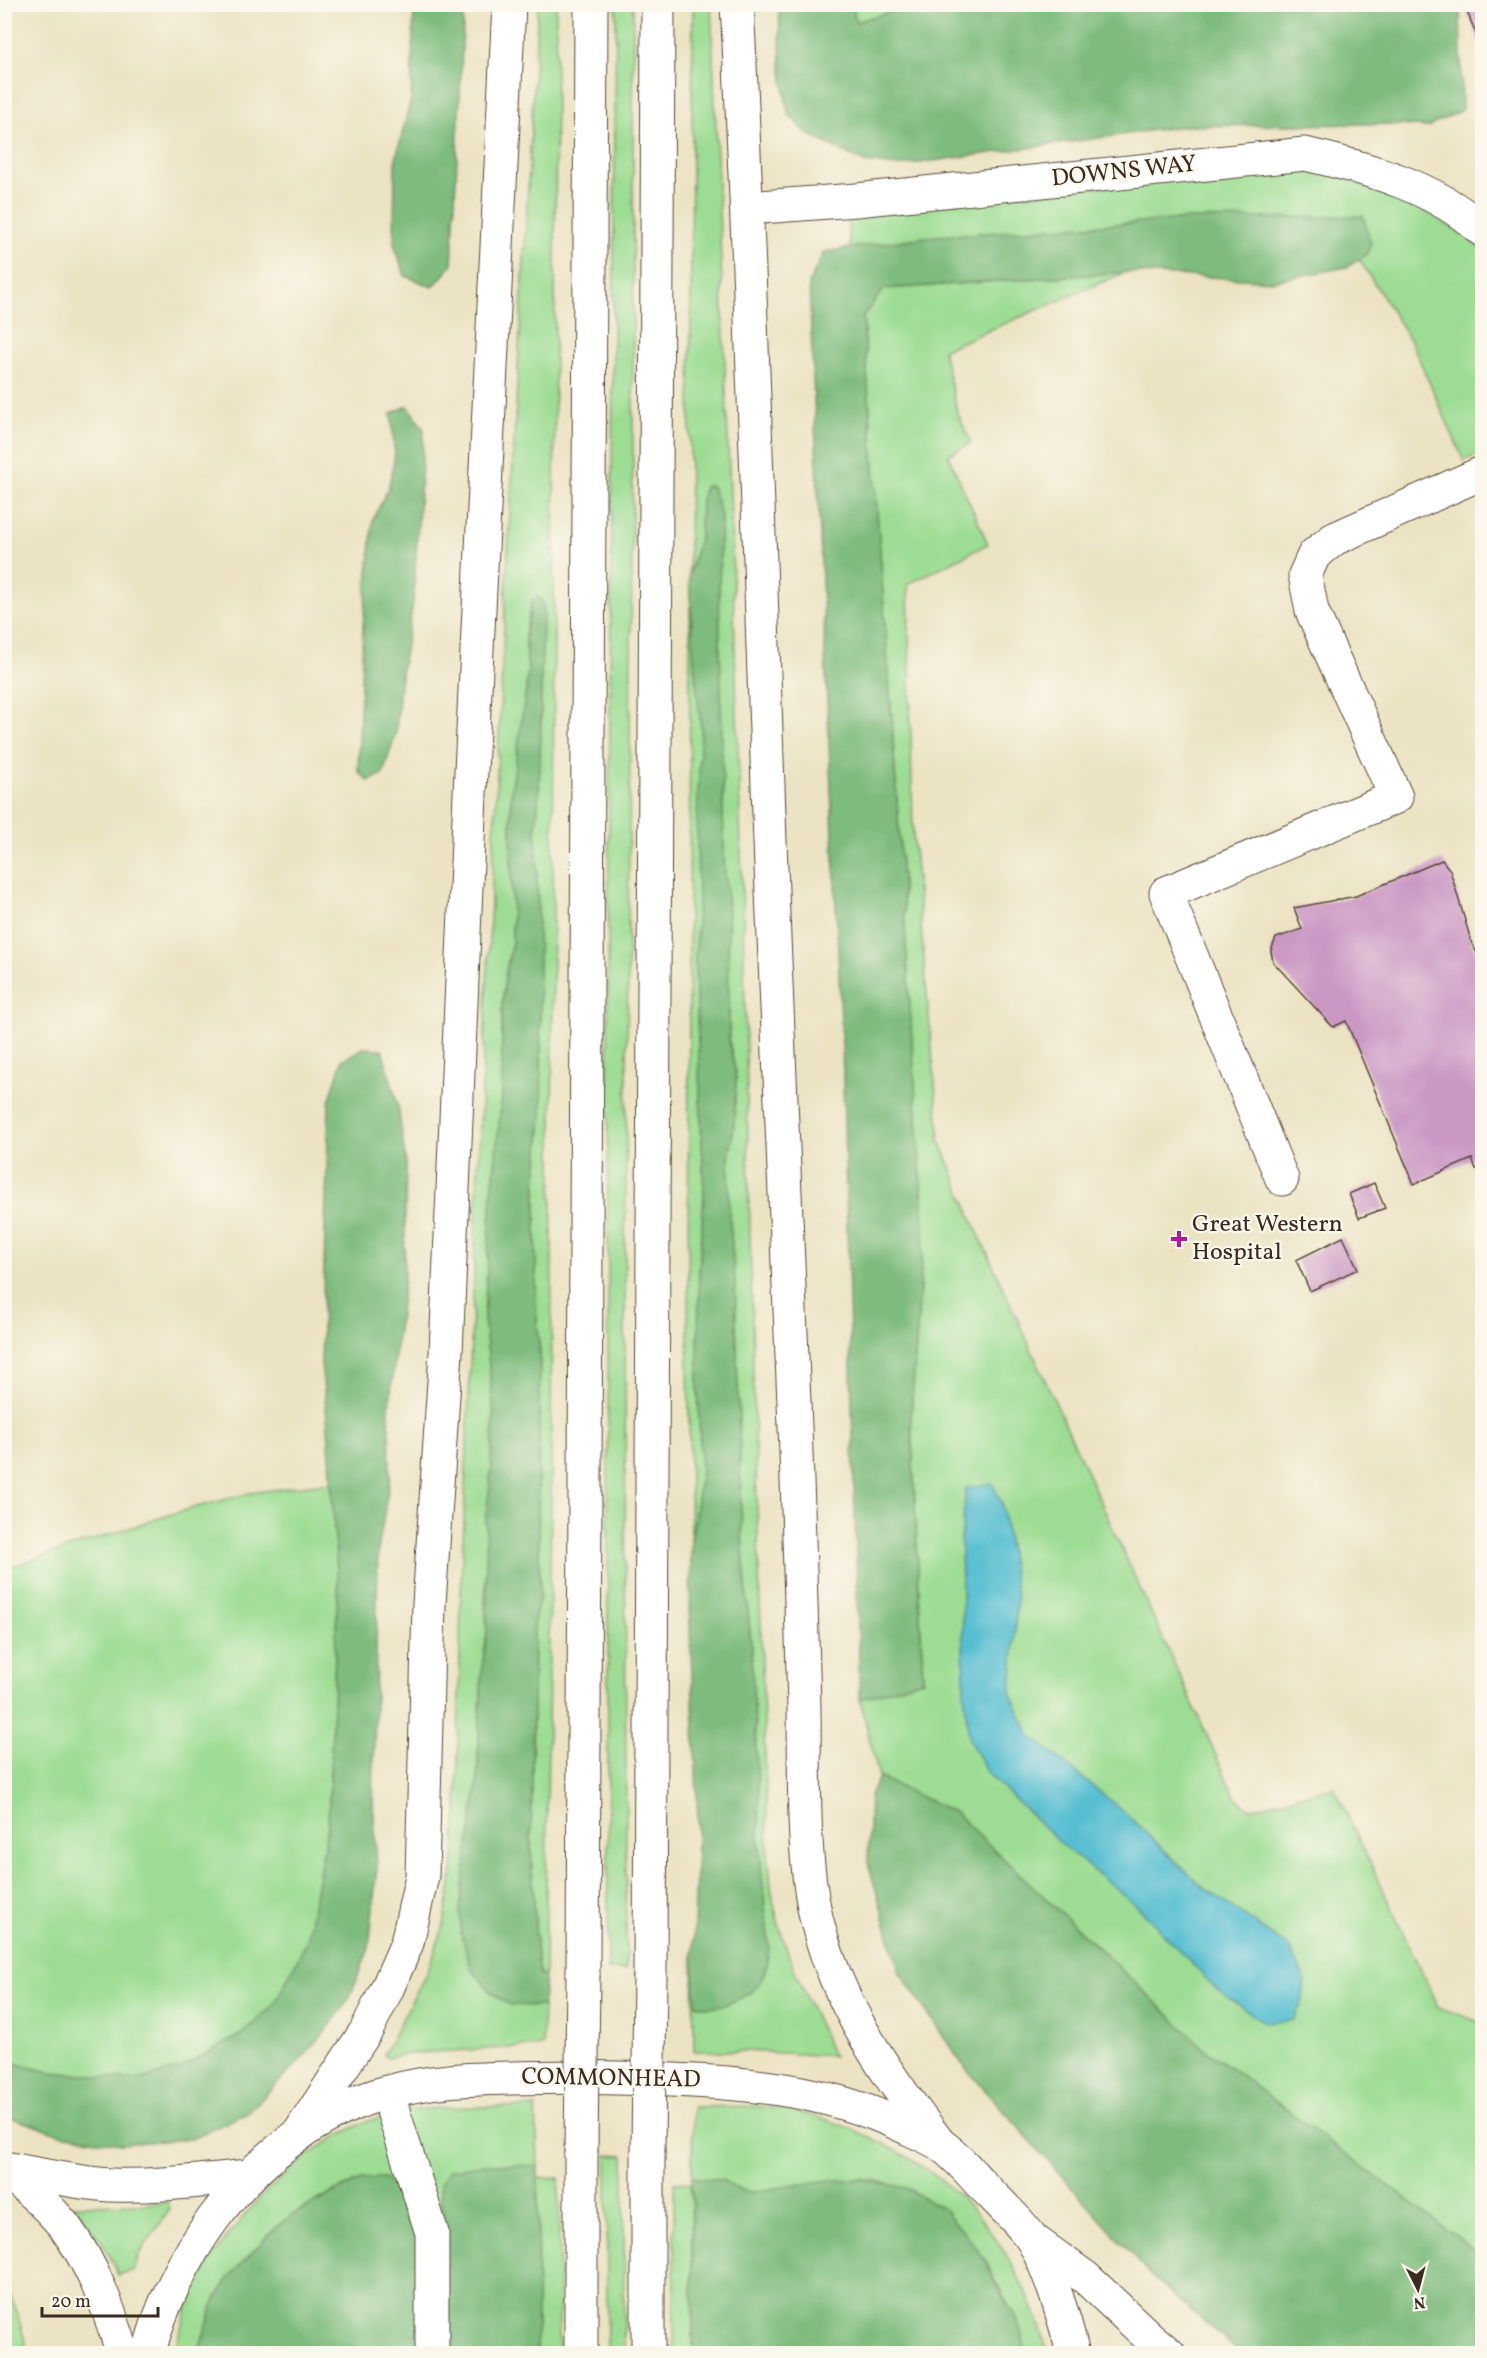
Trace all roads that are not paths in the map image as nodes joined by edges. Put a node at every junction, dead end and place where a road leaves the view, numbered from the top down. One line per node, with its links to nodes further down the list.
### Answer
1 (509, 4): 10 (main road)
2 (591, 4): 18 (main road, bridge)
3 (658, 4): 19 (main road, bridge)
4 (737, 4): 5 (main road)
5 (747, 208): 6 (main road, DOWNS WAY); 11 (main road)
6 (1482, 230)
7 (1482, 473): 8 (main road)
8 (1282, 1179)
9 (387, 2092): 10 (main road, COMMONHEAD); 11 (main road, COMMONHEAD); 17 (main road)
10 (298, 2135): 13 (main road, COMMONHEAD)
11 (939, 2143): 14 (main road, COMMONHEAD)
12 (4, 2168): 13 (main road); 15 (main road)
13 (250, 2176): 16 (main road, COMMONHEAD)
14 (1032, 2239): 20 (main road, COMMONHEAD); 21 (main road)
15 (123, 2354)
16 (149, 2354)
17 (432, 2354)
18 (581, 2354)
19 (648, 2354)
20 (1073, 2354)
21 (1169, 2354)

